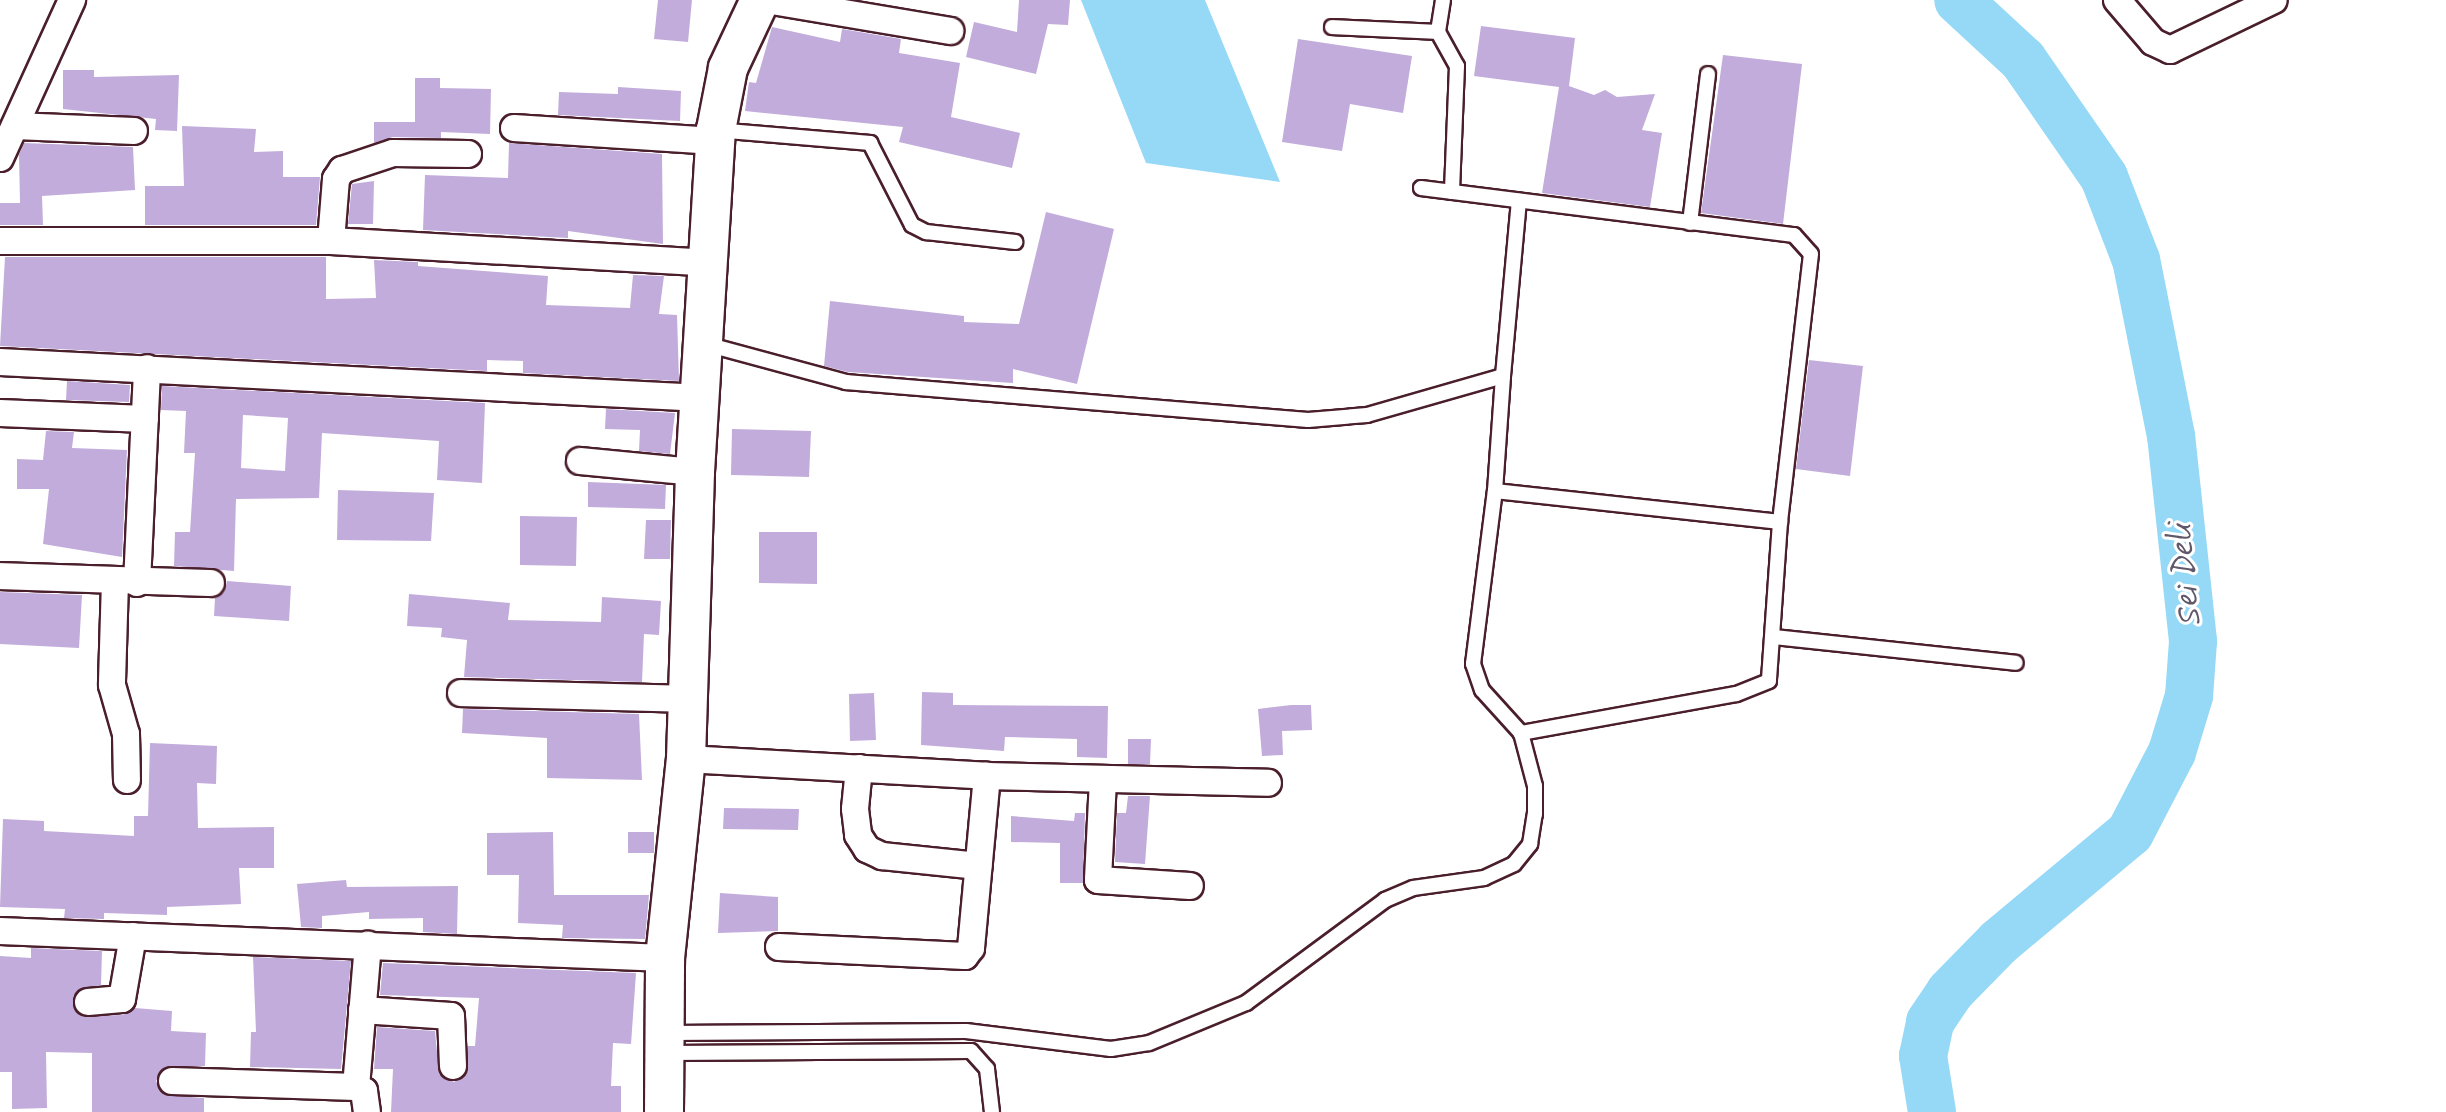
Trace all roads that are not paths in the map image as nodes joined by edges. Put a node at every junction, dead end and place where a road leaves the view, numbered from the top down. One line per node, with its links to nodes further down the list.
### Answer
1 (72, 0): 11 (street)
2 (760, 0): 14 (main road)
3 (767, 0): 8 (street)
4 (1443, 0): 9 (lane)
5 (2117, 0): 6 (street)
6 (2274, 0)
7 (1332, 27): 9 (lane)
8 (950, 31)
9 (1438, 32): 18 (lane)
10 (1708, 74): 20 (lane)
11 (15, 126): 13 (street); 16 (street)
12 (514, 128): 14 (street)
13 (134, 131)
14 (716, 136): 23 (lane); 24 (main road)
15 (468, 154): 22 (street)
16 (0, 158)
17 (1421, 188): 18 (lane)
18 (1452, 192): 19 (lane)
19 (1519, 201): 20 (lane); 28 (lane)
20 (1690, 223): 35 (lane)
21 (0, 241): 22 (street)
22 (331, 241): 24 (street)
23 (1015, 242)
24 (710, 263): 25 (main road)
25 (706, 344): 28 (lane); 29 (main road)
26 (0, 362): 27 (street)
27 (147, 368): 29 (street); 31 (street)
28 (1503, 376): 34 (lane)
29 (702, 398): 33 (main road)
30 (0, 413): 31 (street)
31 (145, 419): 37 (street)
32 (580, 461): 33 (street)
33 (695, 472): 42 (main road)
34 (1495, 491): 35 (lane); 43 (lane)
35 (1780, 522): 39 (lane)
36 (0, 576): 37 (street)
37 (126, 582): 38 (street); 47 (street)
38 (211, 583)
39 (1774, 637): 40 (lane); 43 (lane)
40 (2016, 663)
41 (461, 693): 42 (street)
42 (689, 699): 44 (main road)
43 (1521, 733): 59 (lane)
44 (686, 759): 45 (street); 56 (main road)
45 (859, 768): 46 (street); 50 (street)
46 (987, 776): 48 (street); 50 (street)
47 (127, 780)
48 (1103, 780): 49 (street); 51 (street)
49 (1268, 783)
50 (978, 866): 55 (street)
51 (1190, 886)
52 (0, 931): 53 (street)
53 (133, 936): 54 (street); 57 (street)
54 (368, 945): 56 (street); 58 (street)
55 (779, 947)
56 (665, 958): 59 (main road)
57 (88, 1002)
58 (362, 1010): 60 (street); 62 (street)
59 (664, 1043): 64 (main road); 65 (lane)
60 (453, 1066)
61 (172, 1081): 62 (street)
62 (356, 1087): 63 (street)
63 (367, 1112)
64 (664, 1112)
65 (992, 1112)

